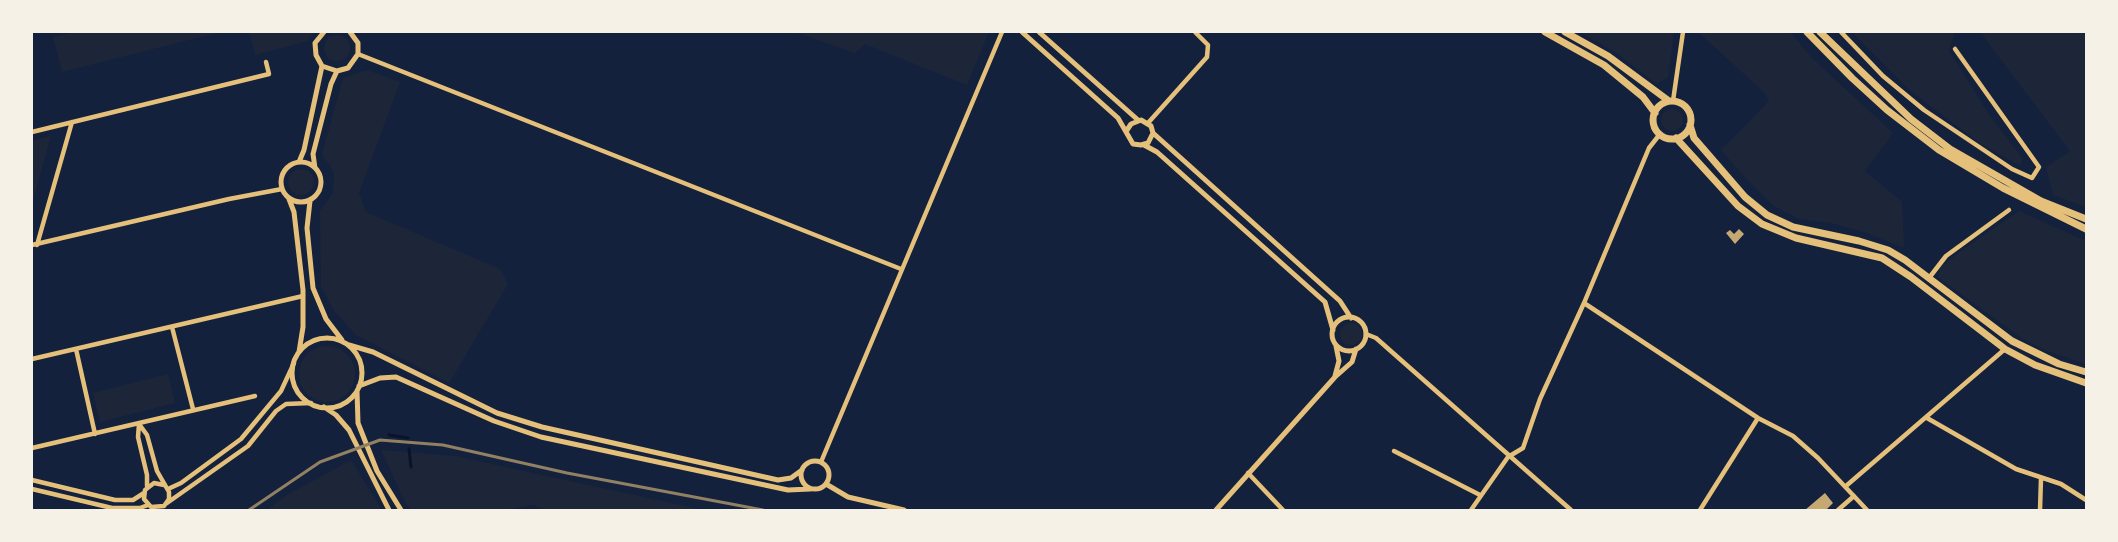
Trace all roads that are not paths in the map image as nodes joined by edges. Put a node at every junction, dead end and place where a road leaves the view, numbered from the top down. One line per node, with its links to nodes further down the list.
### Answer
1 (324, 32): 16 (street)
2 (352, 32): 14 (street)
3 (1002, 32): 39 (street)
4 (1022, 32): 24 (street)
5 (1039, 32): 20 (street)
6 (1195, 32): 22 (street)
7 (1545, 32): 19 (main road)
8 (1565, 32): 18 (main road)
9 (1683, 32): 18 (street)
10 (1808, 32): 37 (main road)
11 (1820, 32): 36 (main road)
12 (1841, 32): 13 (street)
13 (1955, 49)
14 (358, 54): 17 (street); 39 (street)
15 (266, 62): 21 (street)
16 (322, 66): 17 (street); 30 (street)
17 (337, 71): 31 (street)
18 (1671, 101): 19 (main road); 23 (main road)
19 (1654, 113): 27 (main road)
20 (1138, 120): 22 (street); 24 (street)
21 (72, 122): 25 (street); 38 (street)
22 (1148, 123): 26 (street)
23 (1690, 124): 28 (main road); 40 (main road)
24 (1128, 130): 29 (street)
25 (32, 132)
26 (1153, 133): 29 (street); 43 (street)
27 (1660, 134): 28 (main road); 42 (street)
28 (1676, 138): 52 (main road)
29 (1144, 145): 45 (street)
30 (298, 162): 31 (street); 32 (street)
31 (315, 168): 34 (street)
32 (282, 189): 33 (street); 38 (street)
33 (290, 199): 34 (street); 41 (street)
34 (310, 201): 47 (street)
35 (2009, 210): 40 (street)
36 (2086, 219)
37 (2086, 229)
38 (34, 245)
39 (901, 269): 71 (street)
40 (1929, 278): 56 (main road)
41 (303, 296): 44 (street); 53 (street)
42 (1584, 303): 64 (street); 70 (street)
43 (1351, 318): 45 (street); 46 (street)
44 (172, 327): 50 (street); 63 (street)
45 (1333, 330): 49 (street)
46 (1366, 334): 51 (street); 70 (street)
47 (343, 342): 48 (street); 53 (street)
48 (349, 345): 59 (street); 72 (street)
49 (1336, 346): 51 (street); 57 (street)
50 (76, 349): 54 (street); 67 (street)
51 (1356, 349): 57 (street)
52 (2005, 349): 58 (main road); 65 (street)
53 (299, 352): 55 (street)
54 (32, 359)
55 (294, 363): 61 (street); 79 (street)
56 (2086, 372)
57 (1335, 376): 73 (street)
58 (2086, 383)
59 (358, 388): 62 (street); 81 (street); 89 (street)
60 (255, 396): 63 (street)
61 (312, 404): 62 (street); 86 (street)
62 (323, 407): 88 (street)
63 (194, 409): 66 (street)
64 (1758, 418): 77 (street); 95 (street)
65 (1927, 418): 74 (street); 77 (street)
66 (139, 424): 67 (street); 78 (street); 79 (street)
67 (95, 434): 68 (street)
68 (32, 448)
69 (1394, 451): 83 (street)
70 (1508, 457): 83 (street); 94 (street)
71 (820, 462): 72 (street); 76 (street)
72 (802, 470): 81 (street)
73 (1248, 473): 91 (street); 92 (street)
74 (2041, 478): 85 (street); 98 (street)
75 (32, 480): 82 (street)
76 (826, 484): 81 (street); 90 (street)
77 (1846, 486): 84 (street)
78 (147, 487): 79 (street); 82 (street)
79 (166, 487): 86 (street)
80 (32, 489): 87 (street)
81 (810, 489)
82 (144, 493): 87 (street)
83 (1480, 495): 93 (street)
84 (1854, 496): 96 (street); 97 (street)
85 (2086, 500)
86 (167, 503): 87 (street)
87 (148, 505)
88 (389, 510)
89 (401, 510)
90 (904, 510)
91 (1216, 510)
92 (1283, 510)
93 (1471, 510)
94 (1571, 510)
95 (1700, 510)
96 (1838, 510)
97 (1867, 510)
98 (2040, 510)

